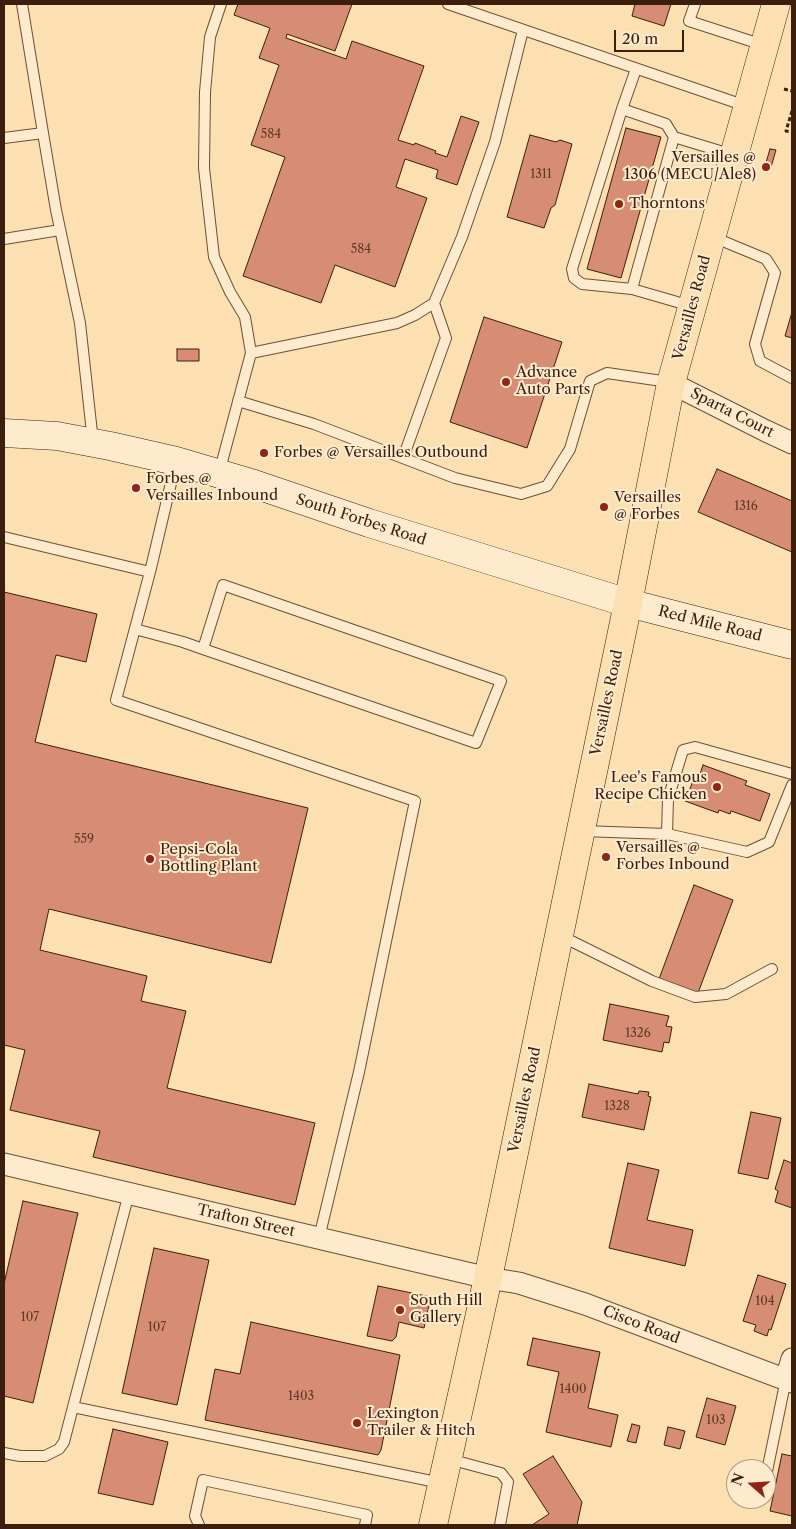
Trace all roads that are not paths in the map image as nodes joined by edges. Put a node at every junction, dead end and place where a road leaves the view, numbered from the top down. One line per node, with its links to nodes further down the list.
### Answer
1 (22, 4): 11 (lane)
2 (221, 4): 21 (lane)
3 (448, 4): 6 (lane)
4 (695, 4): 7 (lane)
5 (776, 4): 7 (main road, Versailles Road)
6 (523, 30): 8 (lane); 19 (lane)
7 (764, 45): 9 (main road, Versailles Road)
8 (636, 68): 9 (lane); 10 (lane)
9 (747, 107): 14 (main road, Versailles Road)
10 (622, 109): 12 (lane); 18 (lane)
11 (43, 133): 13 (lane); 15 (lane)
12 (674, 137): 14 (lane); 18 (lane)
13 (4, 138)
14 (734, 155): 16 (main road, Versailles Road)
15 (60, 230): 17 (lane); 27 (lane)
16 (712, 237): 20 (main road, Versailles Road); 22 (lane)
17 (4, 239)
18 (632, 289): 20 (lane)
19 (434, 303): 21 (lane); 28 (lane)
20 (692, 306): 23 (main road, Versailles Road)
21 (251, 353): 24 (lane)
22 (792, 378)
23 (671, 383): 26 (street, Sparta Court); 28 (lane); 33 (main road, Versailles Road)
24 (238, 401): 28 (lane); 30 (lane)
25 (4, 432): 27 (main road, South Forbes Road)
26 (792, 442)
27 (93, 443): 29 (main road, South Forbes Road)
28 (403, 458)
29 (176, 461): 30 (main road, South Forbes Road); 32 (lane)
30 (219, 474): 33 (main road, South Forbes Road)
31 (4, 537): 32 (lane)
32 (150, 572): 34 (lane)
33 (628, 602): 35 (main road, Red Mile Road); 39 (main road, Versailles Road)
34 (135, 629): 36 (lane); 45 (lane)
35 (792, 645)
36 (203, 649): 36 (lane)
37 (792, 774): 40 (lane)
38 (792, 785): 40 (lane)
39 (581, 831): 40 (lane); 41 (main road, Versailles Road)
40 (667, 834)
41 (559, 935): 42 (lane); 46 (main road, Versailles Road)
42 (772, 969)
43 (4, 1164): 44 (street, Trafton Street)
44 (129, 1193): 45 (street, Trafton Street); 48 (lane)
45 (319, 1238): 46 (street, Trafton Street)
46 (488, 1278): 47 (street, Cisco Road); 51 (main road, Versailles Road)
47 (790, 1374): 50 (lane)
48 (73, 1407): 49 (lane); 51 (lane)
49 (4, 1453)
50 (770, 1459)
51 (445, 1471): 54 (main road, Versailles Road); 55 (lane)
52 (199, 1525): 53 (lane)
53 (365, 1525)
54 (433, 1525)
55 (500, 1525)

